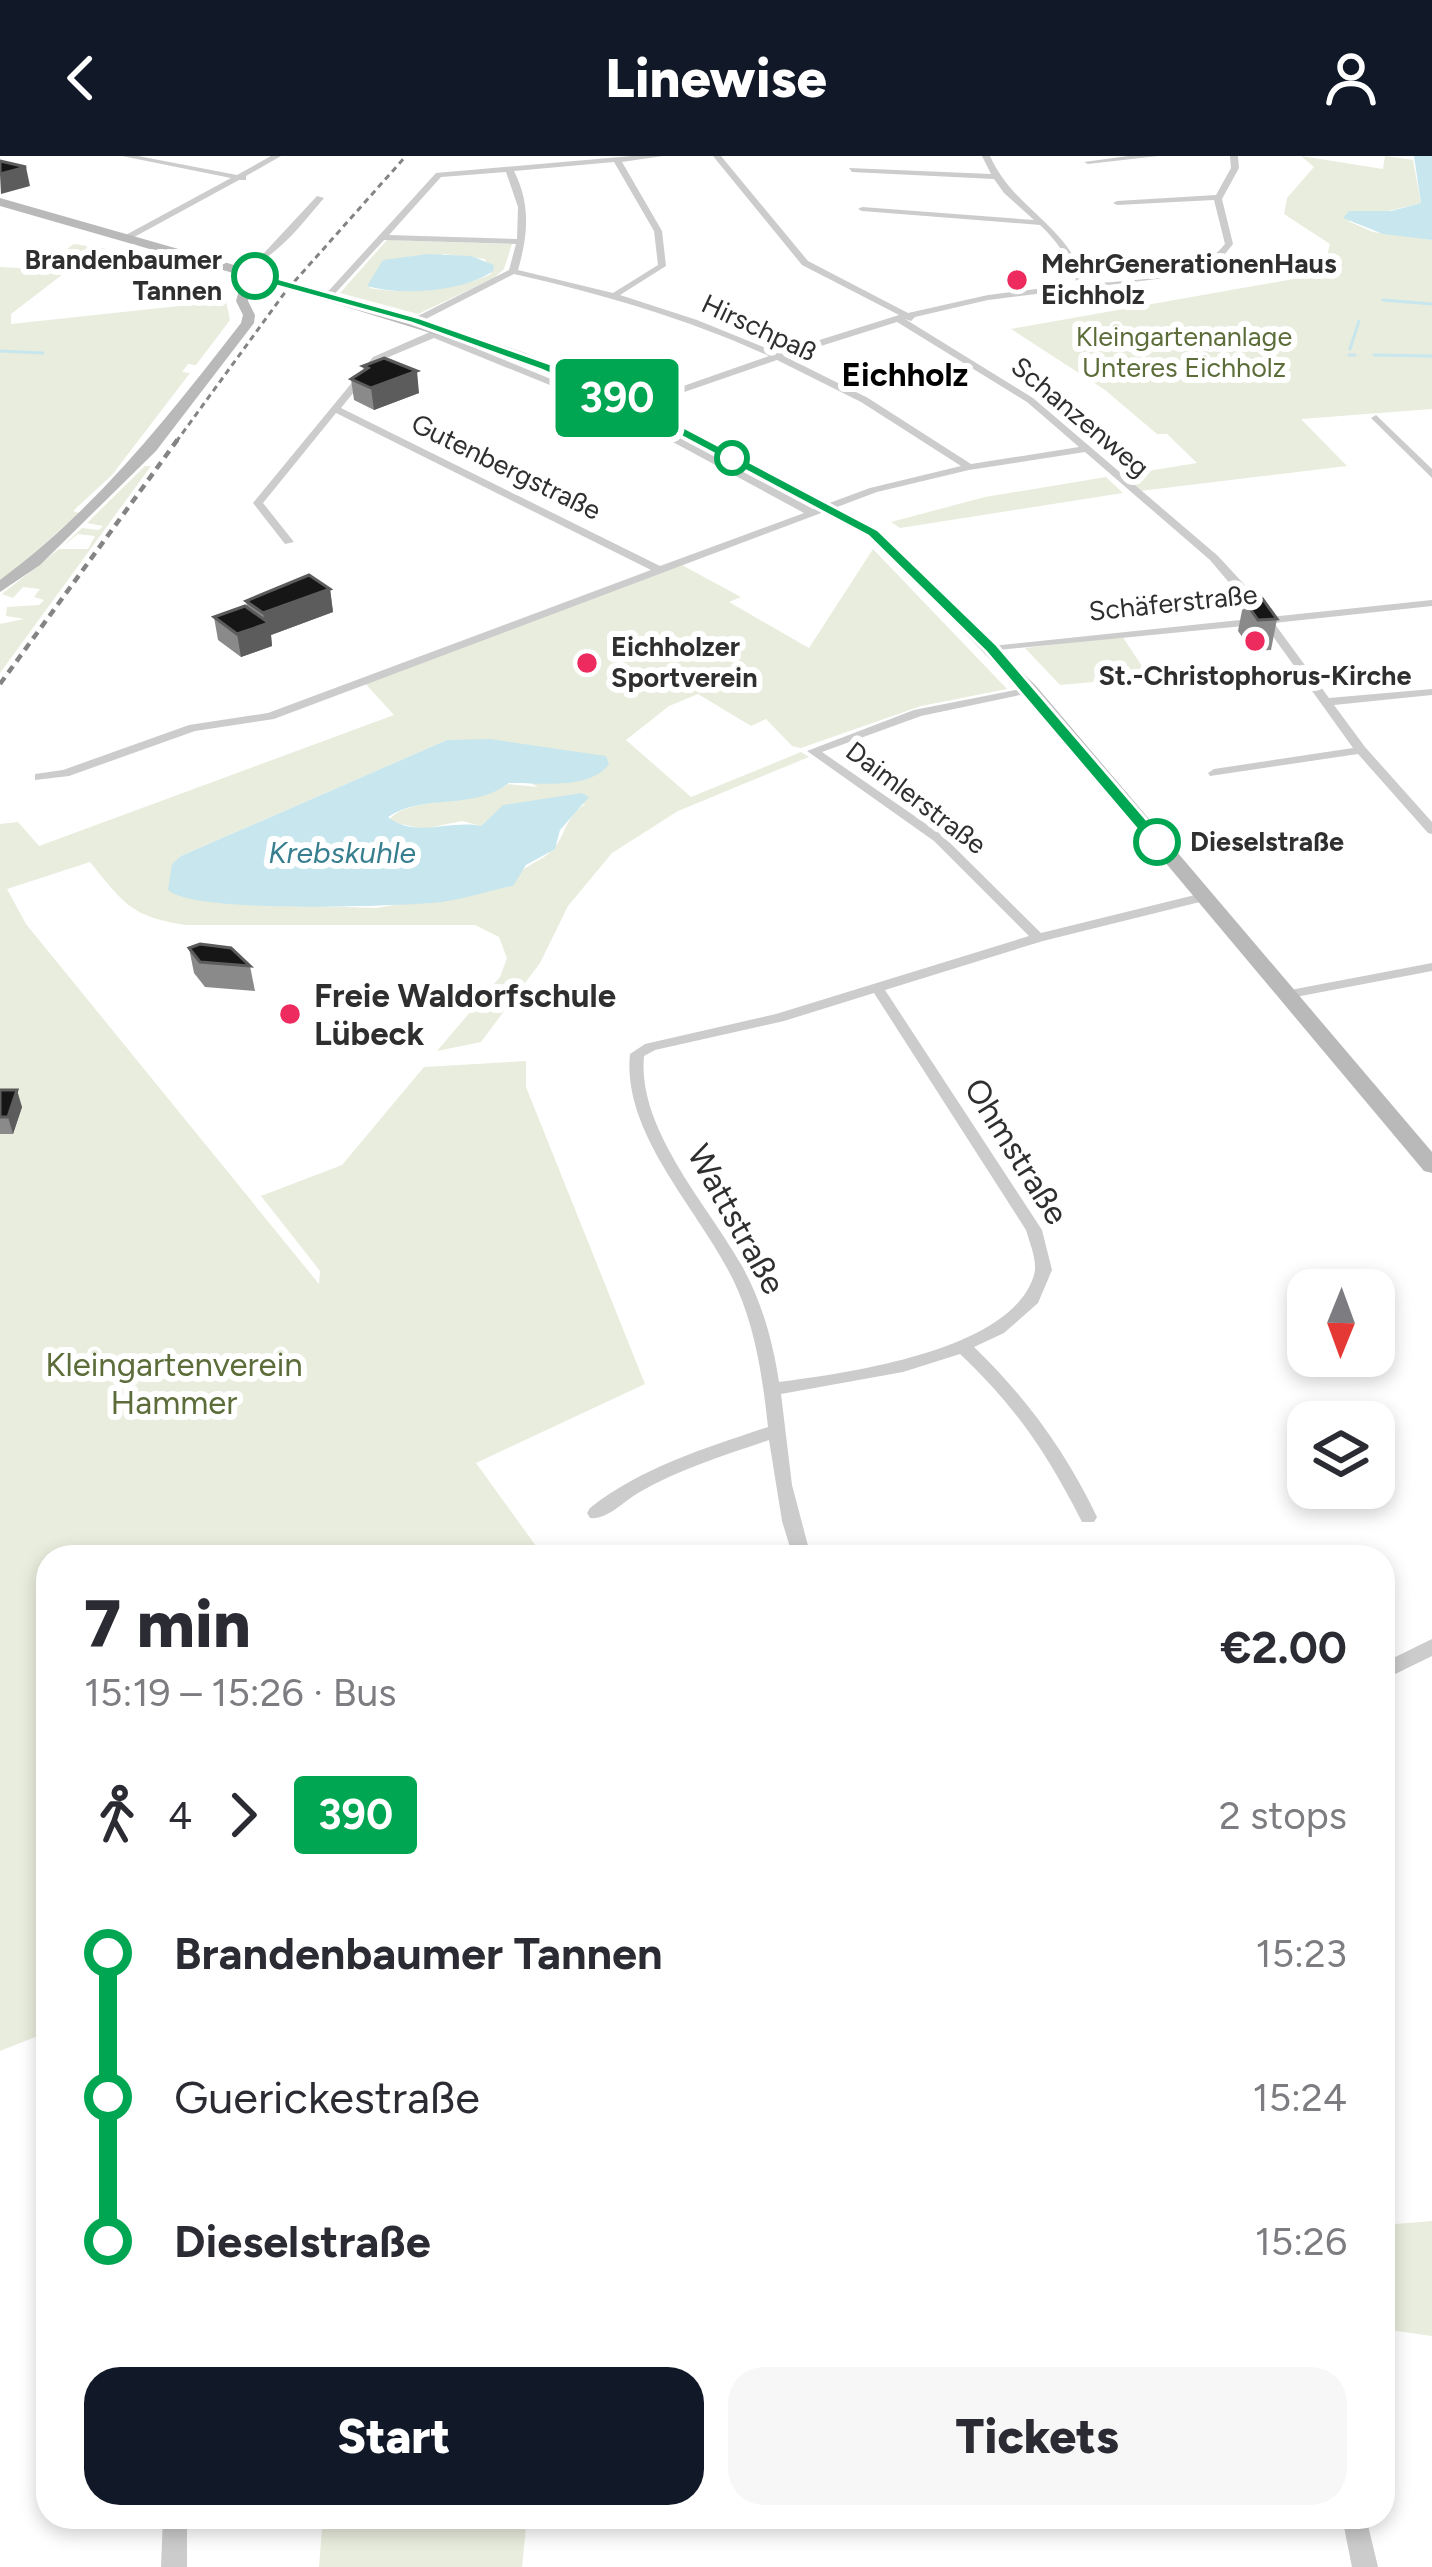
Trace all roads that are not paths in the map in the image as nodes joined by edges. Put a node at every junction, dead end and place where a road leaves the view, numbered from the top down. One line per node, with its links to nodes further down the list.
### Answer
1 (126, 156): 14 (street)
2 (277, 156): 14 (street)
3 (659, 156): 9 (street)
4 (717, 156): 31 (street, Schanzenweg)
5 (986, 156): 13 (street)
6 (1154, 156): 10 (street)
7 (1234, 156): 15 (street)
8 (597, 159): 9 (street); 11 (street)
9 (617, 160): 28 (street)
10 (1088, 162)
11 (509, 169): 21 (street); 23 (street)
12 (852, 170): 13 (street)
13 (995, 177): 20 (street)
14 (243, 178): 22 (street)
15 (1219, 197): 18 (street); 27 (street)
16 (320, 198): 25 (street)
17 (0, 202): 22 (main road)
18 (1117, 203)
19 (862, 209): 20 (street)
20 (1042, 223): 27 (street)
21 (384, 238): 23 (street); 29 (street)
22 (124, 239): 25 (main road)
23 (522, 242): 24 (street)
24 (513, 271): 28 (street, Hirschpaß); 32 (street)
25 (247, 274): 26 (main road); 30 (main road)
26 (279, 283): 29 (main road); 30 (main road)
27 (1082, 286): 31 (street)
28 (617, 293): 34 (street, Hirschpaß)
29 (327, 297): 32 (main road)
30 (244, 303): 44 (main road)
31 (906, 319): 34 (street); 38 (street, Schanzenweg)
32 (416, 321): 33 (main road)
33 (438, 332): 35 (main road); 36 (street); 41 (street)
34 (775, 358): 35 (street); 39 (street, Hirschpaß)
35 (635, 406): 41 (main road)
36 (335, 409): 42 (street); 43 (street, Gutenbergstraße)
37 (1376, 418): 40 (street)
38 (1087, 449): 39 (street); 46 (street, Schanzenweg)
39 (969, 467): 41 (street)
40 (1432, 476)
41 (816, 508): 43 (street); 47 (main road)
42 (289, 542)
43 (656, 568): 53 (street)
44 (0, 587)
45 (1432, 602): 46 (street, Schäferstraße)
46 (1264, 618): 47 (street, Schäferstraße); 50 (street, Schanzenweg)
47 (992, 649): 48 (main road)
48 (1030, 691): 55 (main road); 56 (street, Daimlerstraße)
49 (1432, 692): 50 (street)
50 (1326, 702): 51 (street, Schanzenweg)
51 (1360, 751): 52 (street); 54 (street, Schanzenweg)
52 (1214, 773)
53 (39, 777)
54 (1432, 830)
55 (1203, 897): 56 (street); 59 (main road)
56 (1038, 938): 58 (street)
57 (1432, 967): 59 (street)
58 (878, 989): 61 (street, Ohmstraße); 62 (street, Wattstraße)
59 (1285, 995): 60 (main road)
60 (1432, 1166)
61 (964, 1348): 62 (street, Ohmstraße); 65 (street)
62 (775, 1389): 63 (street, Wattstraße)
63 (778, 1430): 64 (street); 66 (street, Wattstraße)
64 (596, 1514)
65 (1088, 1517)
66 (797, 1545)
67 (1432, 1647): 68 (street)
68 (1395, 1666)
69 (175, 2529): 71 (street)
70 (1357, 2529): 72 (street)
71 (174, 2567)
72 (1365, 2567)

